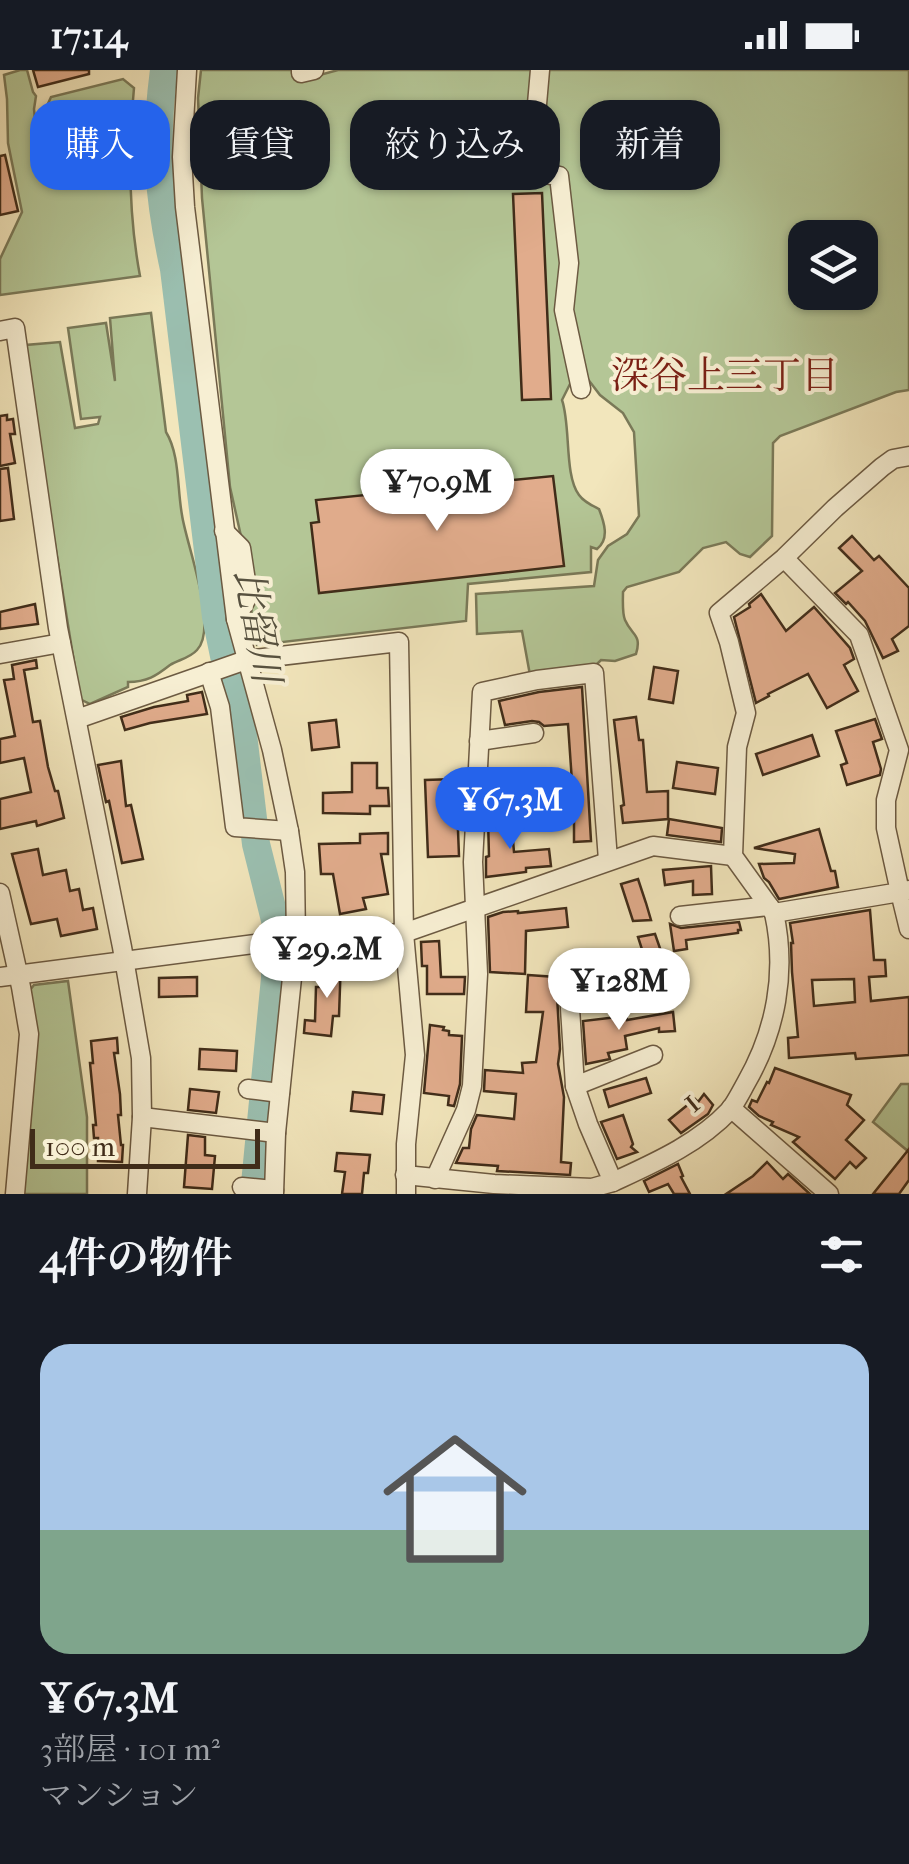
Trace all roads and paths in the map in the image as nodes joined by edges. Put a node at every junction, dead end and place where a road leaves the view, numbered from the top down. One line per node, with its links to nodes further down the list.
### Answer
1 (187, 70): 11 (street)
2 (301, 70): 3 (street)
3 (314, 70)
4 (540, 70): 6 (street)
5 (0, 331): 9 (street)
6 (581, 389)
7 (909, 456): 8 (street)
8 (784, 558): 16 (street); 18 (street)
9 (61, 643): 10 (street); 12 (street)
10 (0, 654)
11 (226, 667): 12 (street); 15 (street); 15 (street); 24 (street)
12 (77, 719): 26 (street)
13 (534, 733): 14 (street)
14 (480, 740): 17 (street); 20 (street)
15 (289, 831): 25 (street)
16 (733, 856): 17 (street); 21 (street)
17 (608, 860): 20 (street)
18 (905, 891): 21 (street); 23 (street)
19 (0, 893): 28 (street)
20 (475, 908): 24 (street); 37 (street)
21 (772, 909): 22 (street); 33 (street, 1)
22 (680, 916)
23 (909, 928)
24 (404, 933): 25 (street); 39 (street)
25 (290, 940): 26 (street); 32 (street)
26 (124, 960): 28 (street); 34 (street)
27 (623, 965): 30 (street)
28 (9, 976): 36 (street)
29 (654, 1055): 30 (street)
30 (575, 1086): 38 (street)
31 (248, 1089): 32 (street)
32 (276, 1092): 35 (street)
33 (731, 1108): 38 (street, 1); 44 (street)
34 (142, 1117): 35 (street); 43 (street)
35 (272, 1133): 41 (street)
36 (10, 1152): 42 (street)
37 (435, 1179): 38 (street, 1); 39 (street, 1)
38 (612, 1182)
39 (406, 1184)
40 (242, 1187): 41 (street)
41 (271, 1191)
42 (15, 1194)
43 (137, 1194)
44 (829, 1194)

